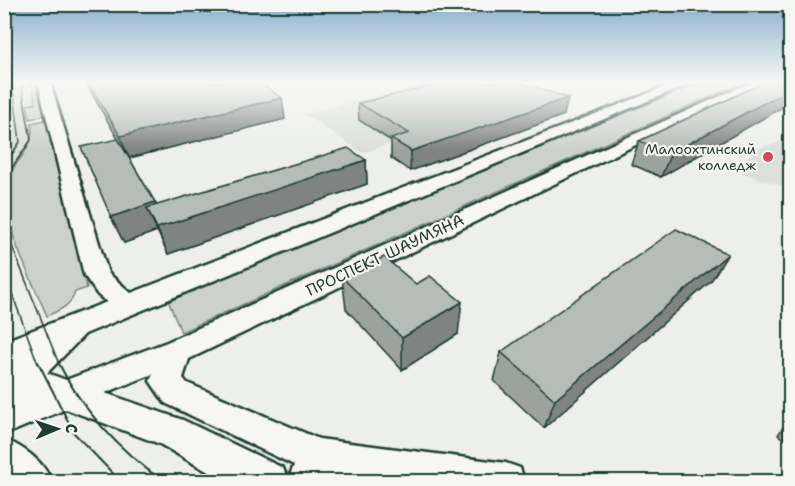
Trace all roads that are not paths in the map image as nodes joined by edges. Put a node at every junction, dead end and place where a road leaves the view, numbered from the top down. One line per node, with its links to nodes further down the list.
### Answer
1 (51, 105): 4 (street)
2 (631, 105): 4 (street)
3 (712, 105): 5 (street, ПРОСПЕКТ ШАУМЯНА)
4 (128, 304): 6 (street)
5 (177, 351): 7 (street, ПРОСПЕКТ ШАУМЯНА); 10 (street)
6 (8, 375): 7 (street)
7 (62, 393): 8 (street, ПРОСПЕКТ ШАУМЯНА); 12 (street)
8 (4, 418)
9 (4, 457): 11 (street)
10 (312, 470): 13 (street)
11 (33, 482)
12 (269, 482)
13 (506, 482)

